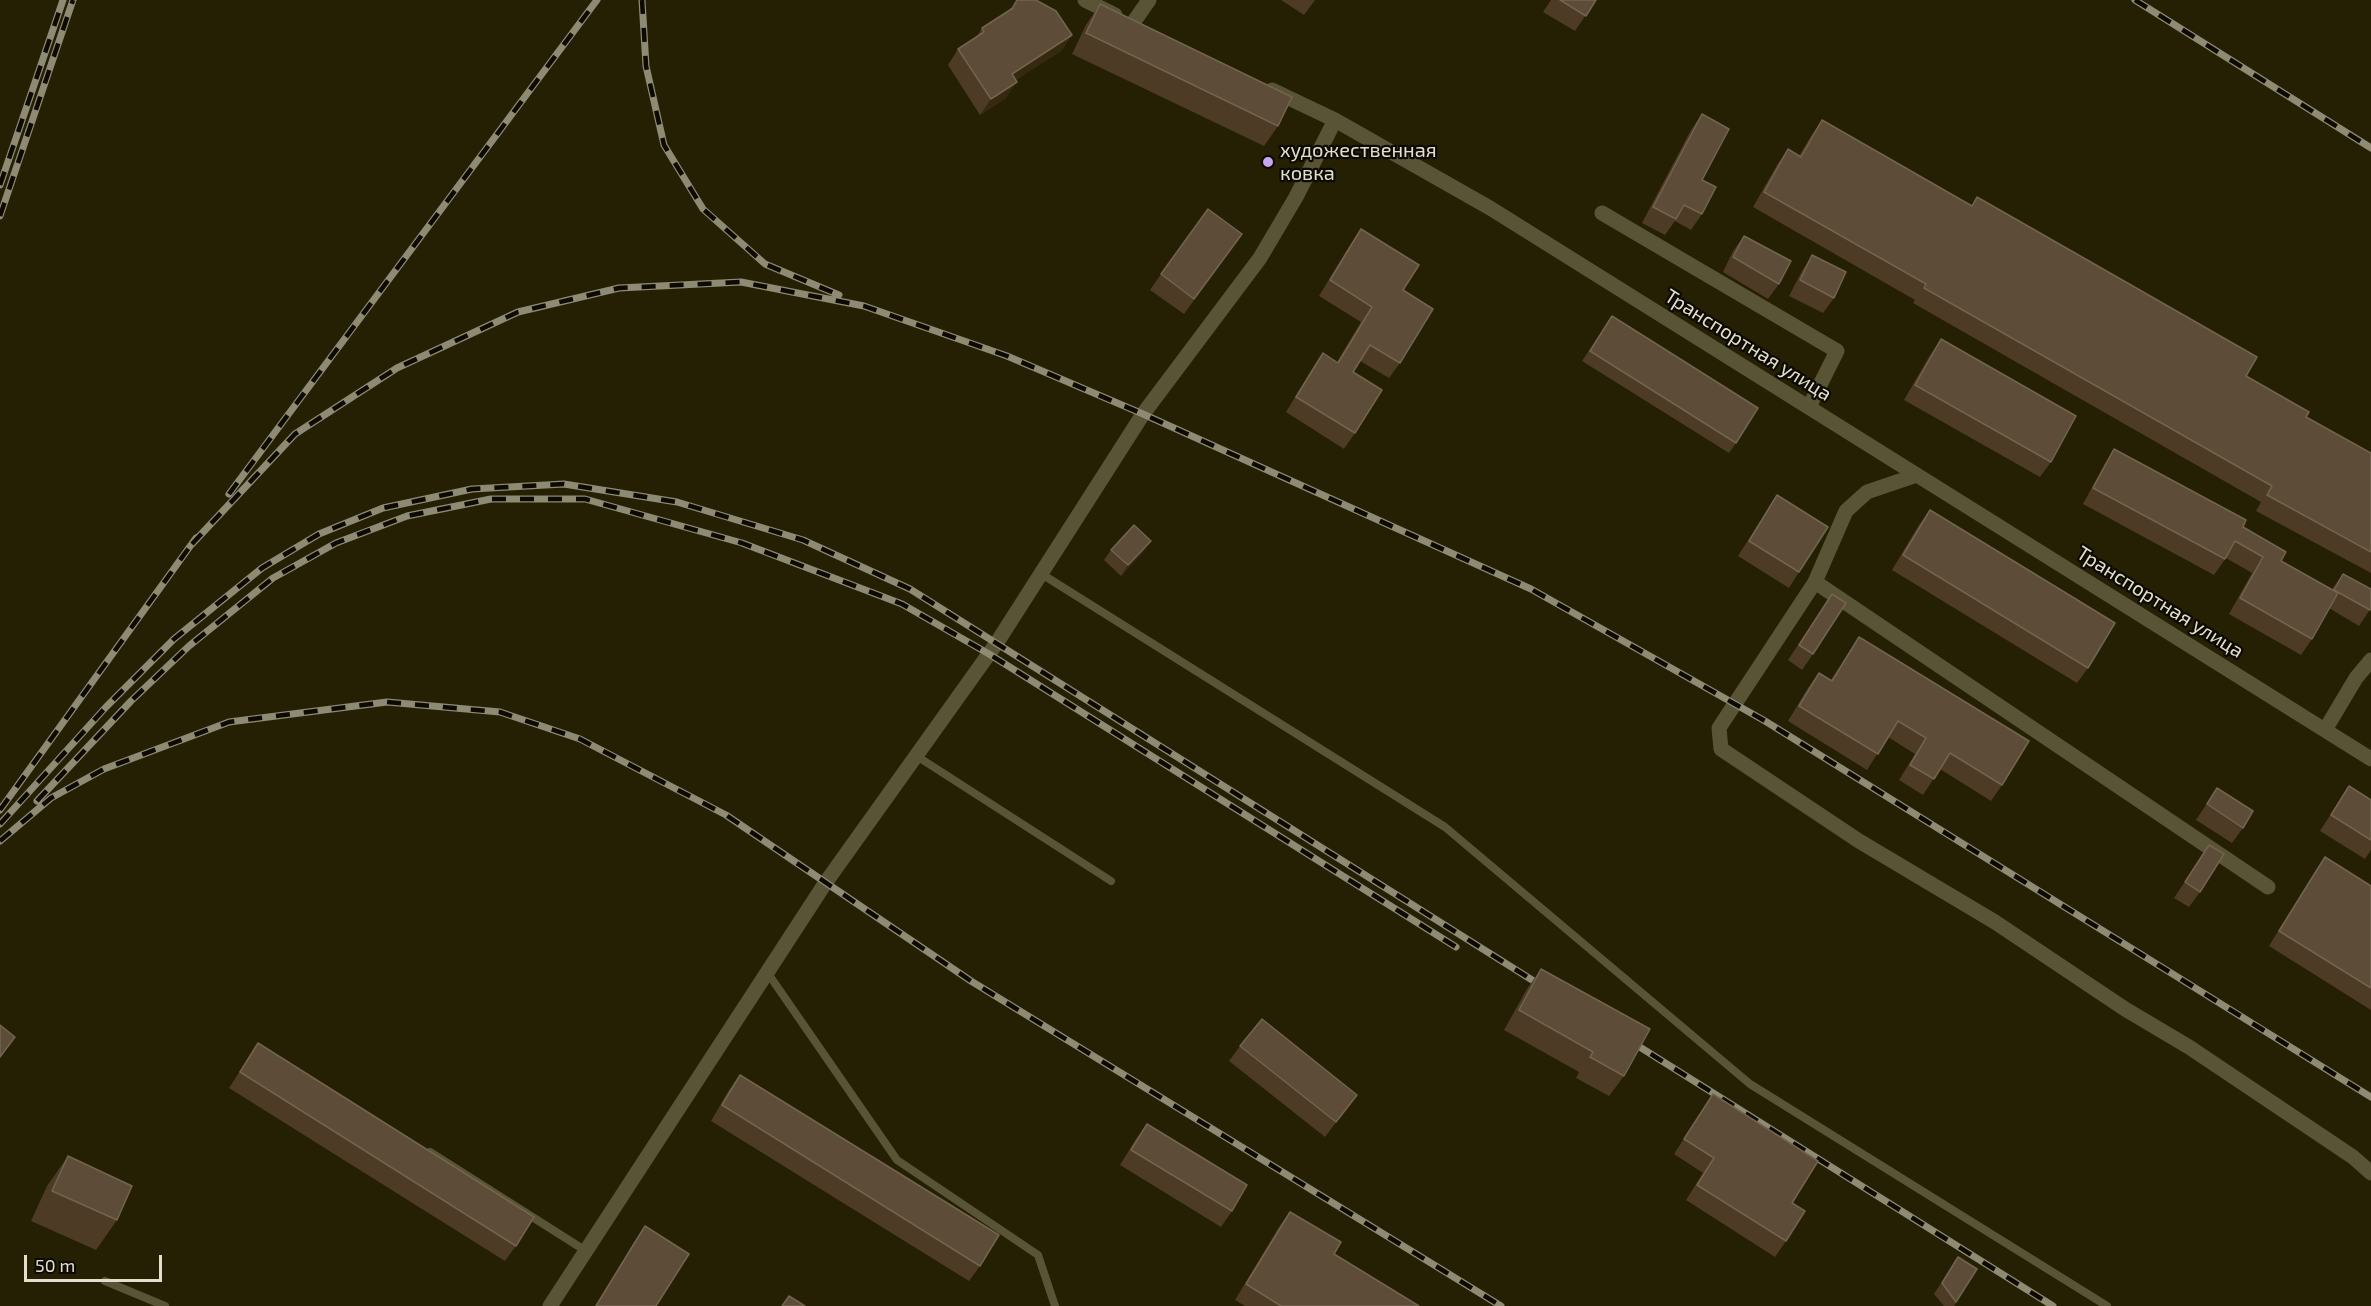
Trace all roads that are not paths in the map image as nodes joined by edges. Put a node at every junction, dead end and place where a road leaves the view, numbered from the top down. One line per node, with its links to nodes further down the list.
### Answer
1 (1084, 0): 2 (street)
2 (1149, 0)
3 (1260, 84): 4 (street, Транспортная улица)
4 (1335, 120): 6 (street, Транспортная улица); 8 (street)
5 (1602, 213): 6 (street)
6 (1809, 407): 7 (street, Транспортная улица)
7 (1917, 475): 9 (street); 11 (street, Транспортная улица)
8 (1040, 573): 12 (street); 24 (lane)
9 (1815, 582): 15 (street); 18 (street)
10 (2371, 660): 11 (street)
11 (2325, 730): 13 (street, Транспортная улица)
12 (915, 755): 14 (lane); 16 (street)
13 (2371, 759)
14 (1111, 881)
15 (2268, 887)
16 (767, 972): 19 (street); 23 (lane)
17 (425, 1148): 19 (lane)
18 (2371, 1173)
19 (586, 1251): 22 (street)
20 (105, 1281): 21 (lane)
21 (165, 1306)
22 (550, 1306)
23 (1055, 1306)
24 (2107, 1306)

